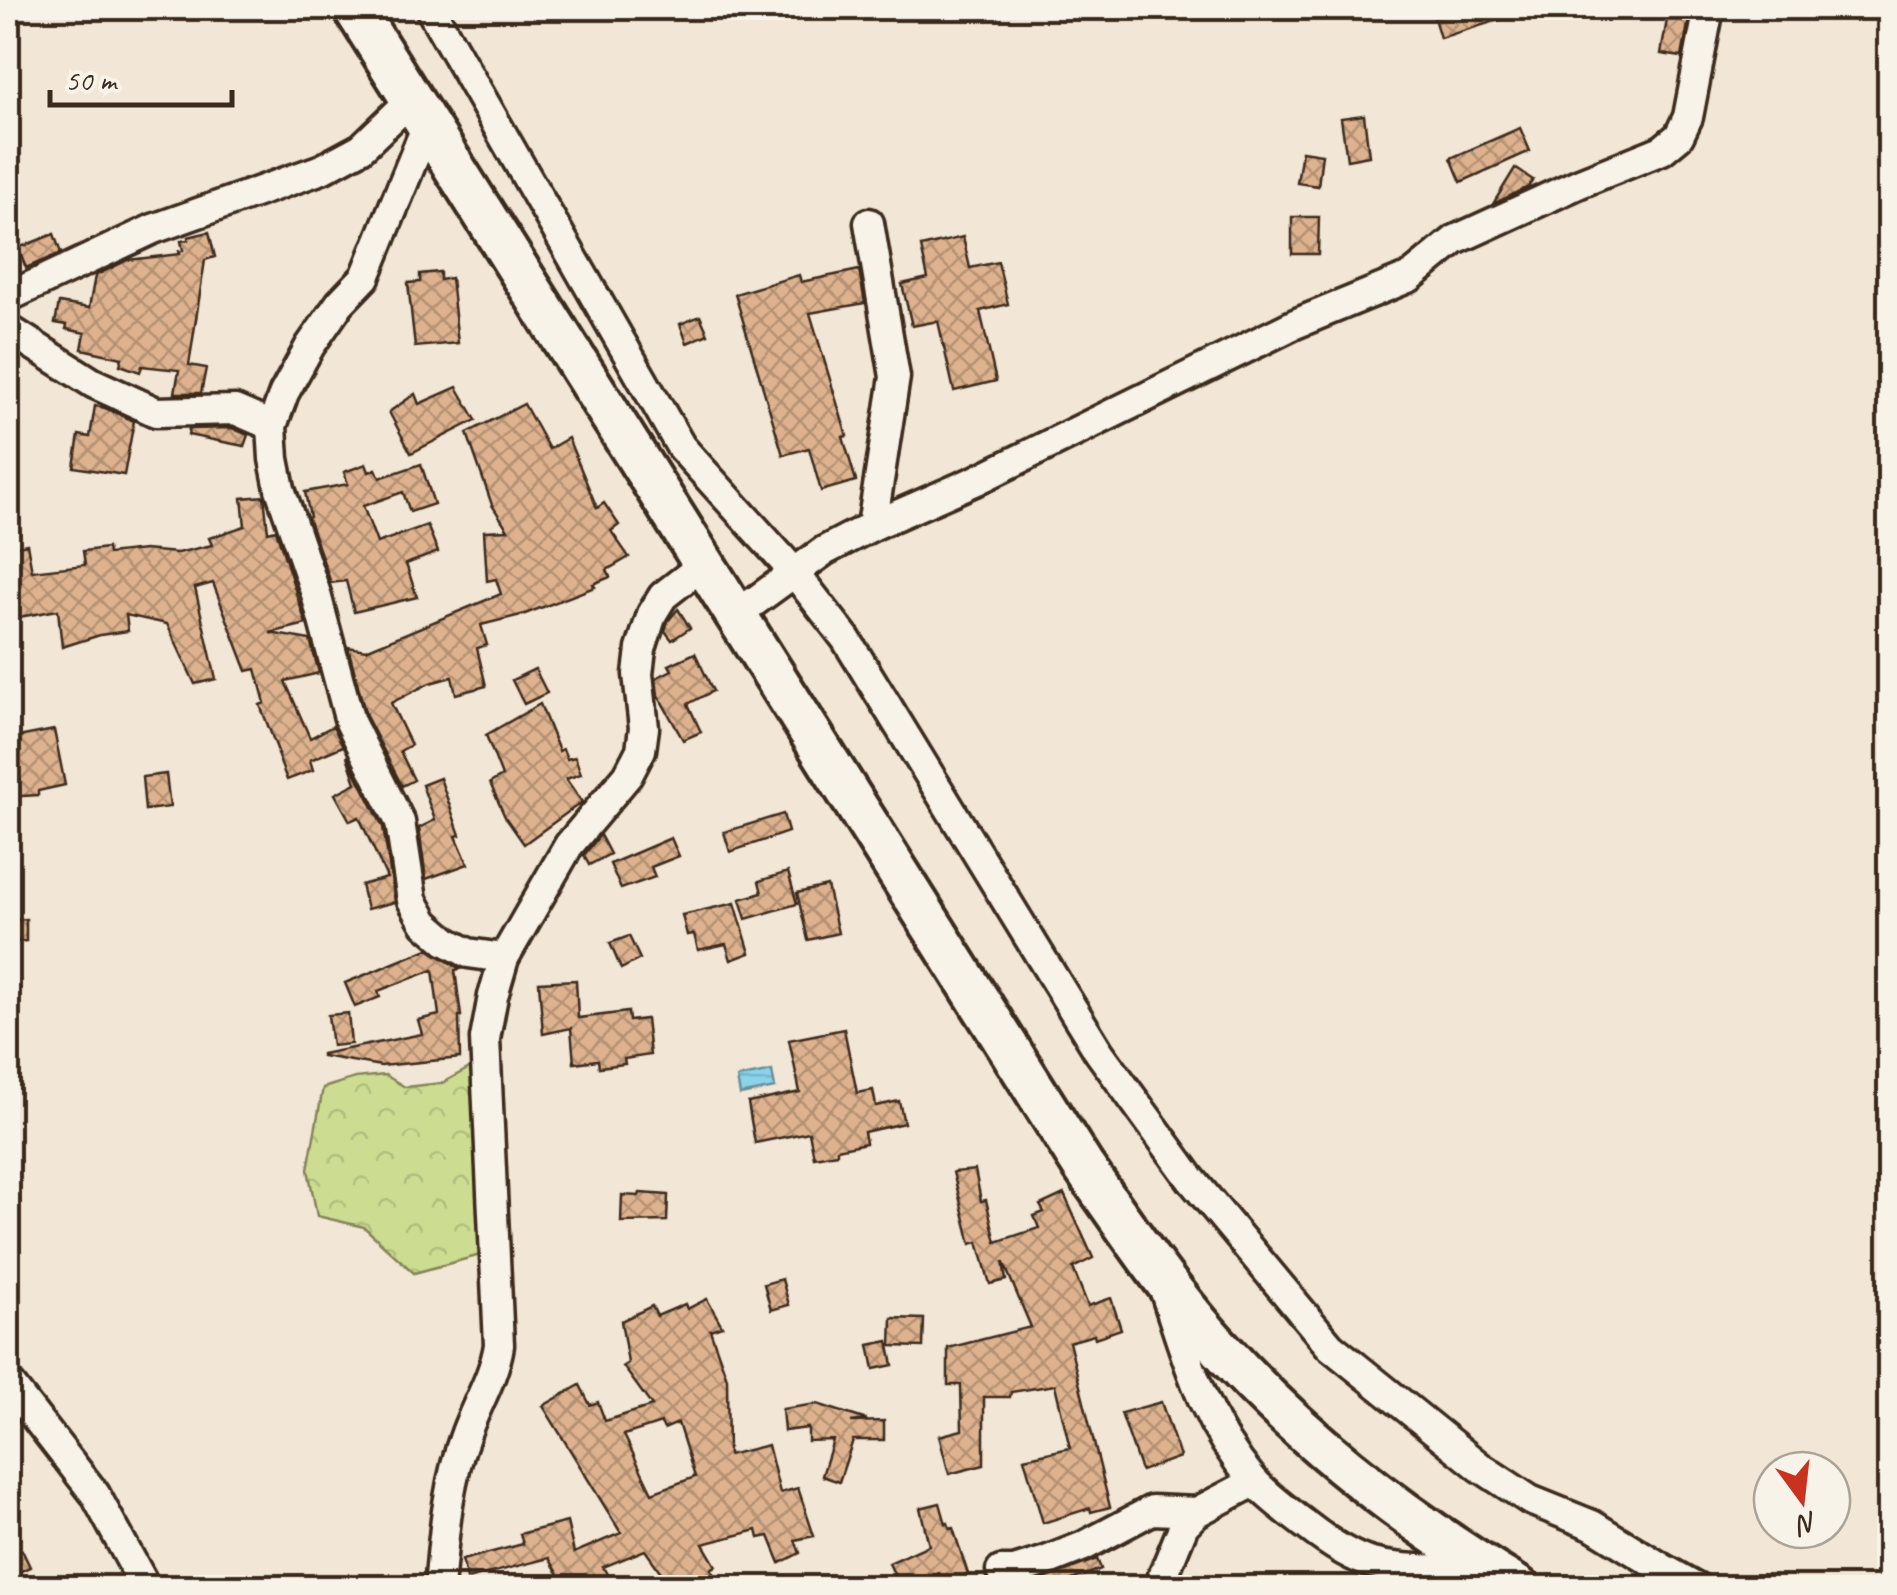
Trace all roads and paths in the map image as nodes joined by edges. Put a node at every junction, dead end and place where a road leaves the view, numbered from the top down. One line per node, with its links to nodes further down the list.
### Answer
1 (354, 8): 4 (main road)
2 (430, 8): 11 (street)
3 (1709, 8): 9 (street)
4 (419, 112): 6 (street); 8 (street); 10 (main road)
5 (870, 223): 9 (street)
6 (8, 297)
7 (8, 329): 8 (street)
8 (272, 426): 13 (street)
9 (872, 526): 11 (street)
10 (704, 564): 12 (main road); 13 (street)
11 (794, 572): 12 (street); 23 (street)
12 (736, 614): 14 (main road)
13 (504, 958): 21 (street)
14 (1160, 1275): 16 (street); 19 (main road)
15 (8, 1382): 20 (street)
16 (1254, 1482): 17 (street); 19 (street)
17 (1198, 1512): 18 (street); 22 (street)
18 (1001, 1571)
19 (1503, 1578)
20 (146, 1588)
21 (439, 1588)
22 (1158, 1588)
23 (1698, 1588)

